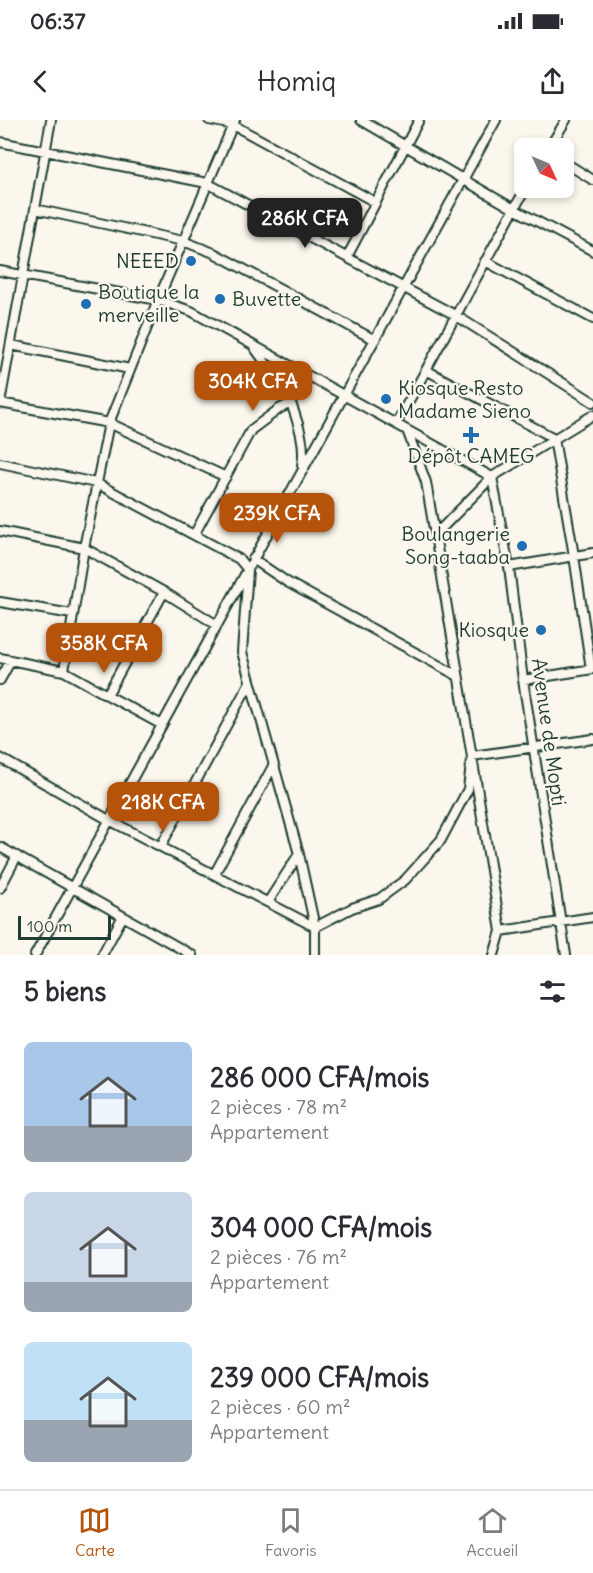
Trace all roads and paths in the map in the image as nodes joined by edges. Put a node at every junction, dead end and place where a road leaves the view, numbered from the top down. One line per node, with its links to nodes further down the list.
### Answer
1 (51, 120): 11 (street)
2 (209, 120): 7 (street)
3 (361, 120): 10 (street)
4 (419, 120): 10 (street)
5 (496, 120): 13 (street)
6 (566, 120): 8 (street)
7 (234, 122): 15 (street); 17 (street)
8 (555, 138)
9 (0, 142): 11 (street)
10 (405, 145): 13 (street); 17 (street)
11 (46, 151): 15 (street); 19 (street)
12 (574, 168): 14 (street)
13 (464, 179): 18 (street); 26 (street)
14 (593, 180)
15 (207, 183): 20 (street); 22 (street)
16 (520, 198): 18 (street)
17 (375, 202): 22 (street)
18 (514, 209): 21 (street); 23 (street)
19 (35, 210): 20 (street); 25 (street)
20 (183, 241): 27 (street); 30 (street)
21 (593, 250)
22 (348, 257): 26 (street)
23 (485, 261): 28 (street); 29 (street)
24 (0, 271): 25 (street)
25 (24, 275): 27 (street); 32 (street)
26 (404, 287): 28 (street); 30 (street)
27 (158, 300): 31 (street); 33 (street)
28 (455, 315): 34 (street); 36 (street)
29 (593, 319)
30 (375, 340): 35 (street)
31 (251, 344): 35 (street); 38 (street)
32 (11, 345): 33 (street); 37 (street)
33 (130, 369): 40 (street)
34 (426, 370): 41 (street); 43 (street)
35 (344, 395): 41 (street); 45 (street)
36 (593, 402)
37 (0, 403): 40 (street)
38 (291, 403): 45 (street); 46 (street)
39 (593, 415): 43 (street)
40 (109, 423): 46 (street); 48 (street)
41 (396, 424): 42 (street)
42 (407, 430): 47 (street); 51 (street)
43 (554, 438): 47 (street); 54 (street)
44 (0, 463): 48 (street)
45 (301, 473): 55 (street)
46 (226, 477): 50 (street)
47 (492, 477): 51 (street); 56 (street, Avenue de Mopti)
48 (96, 483): 50 (street); 52 (street)
49 (1, 532): 52 (street)
50 (194, 535): 57 (street)
51 (435, 535): 66 (street)
52 (84, 548): 58 (street); 60 (street)
53 (593, 553): 54 (street)
54 (574, 556): 56 (street); 64 (street)
55 (253, 559): 57 (street); 66 (street)
56 (509, 567): 68 (street, Avenue de Mopti)
57 (248, 570): 61 (street); 69 (street)
58 (164, 592): 61 (street); 70 (street)
59 (0, 602): 60 (street)
60 (72, 614): 65 (street)
61 (217, 625): 71 (street)
62 (0, 658): 63 (street)
63 (10, 660): 65 (street); 67 (street)
64 (592, 669): 68 (street)
65 (64, 671): 70 (street)
66 (458, 676): 74 (street)
67 (0, 680)
68 (523, 680): 73 (street, Avenue de Mopti)
69 (250, 682): 76 (street); 79 (street)
70 (107, 695): 71 (street)
71 (162, 725): 77 (street)
72 (593, 739): 73 (street)
73 (534, 748): 74 (street); 88 (street, Avenue de Mopti)
74 (472, 756): 89 (street); 90 (street)
75 (0, 758): 77 (street)
76 (273, 766): 80 (street); 82 (street)
77 (109, 820): 79 (street); 83 (street)
78 (0, 846): 81 (street)
79 (161, 846): 82 (street)
80 (299, 854): 85 (street); 89 (street)
81 (17, 856): 83 (street); 84 (street)
82 (215, 873): 85 (street)
83 (72, 887): 86 (street); 92 (street)
84 (0, 888)
85 (268, 902): 89 (street)
86 (123, 916): 91 (street); 93 (street)
87 (593, 917): 88 (street)
88 (561, 922): 90 (street); 98 (street, Avenue de Mopti)
89 (315, 927): 96 (street)
90 (501, 932): 97 (street)
91 (177, 947): 94 (street); 95 (street)
92 (35, 955)
93 (102, 955)
94 (172, 955)
95 (192, 955)
96 (315, 955)
97 (494, 955)
98 (566, 955)

